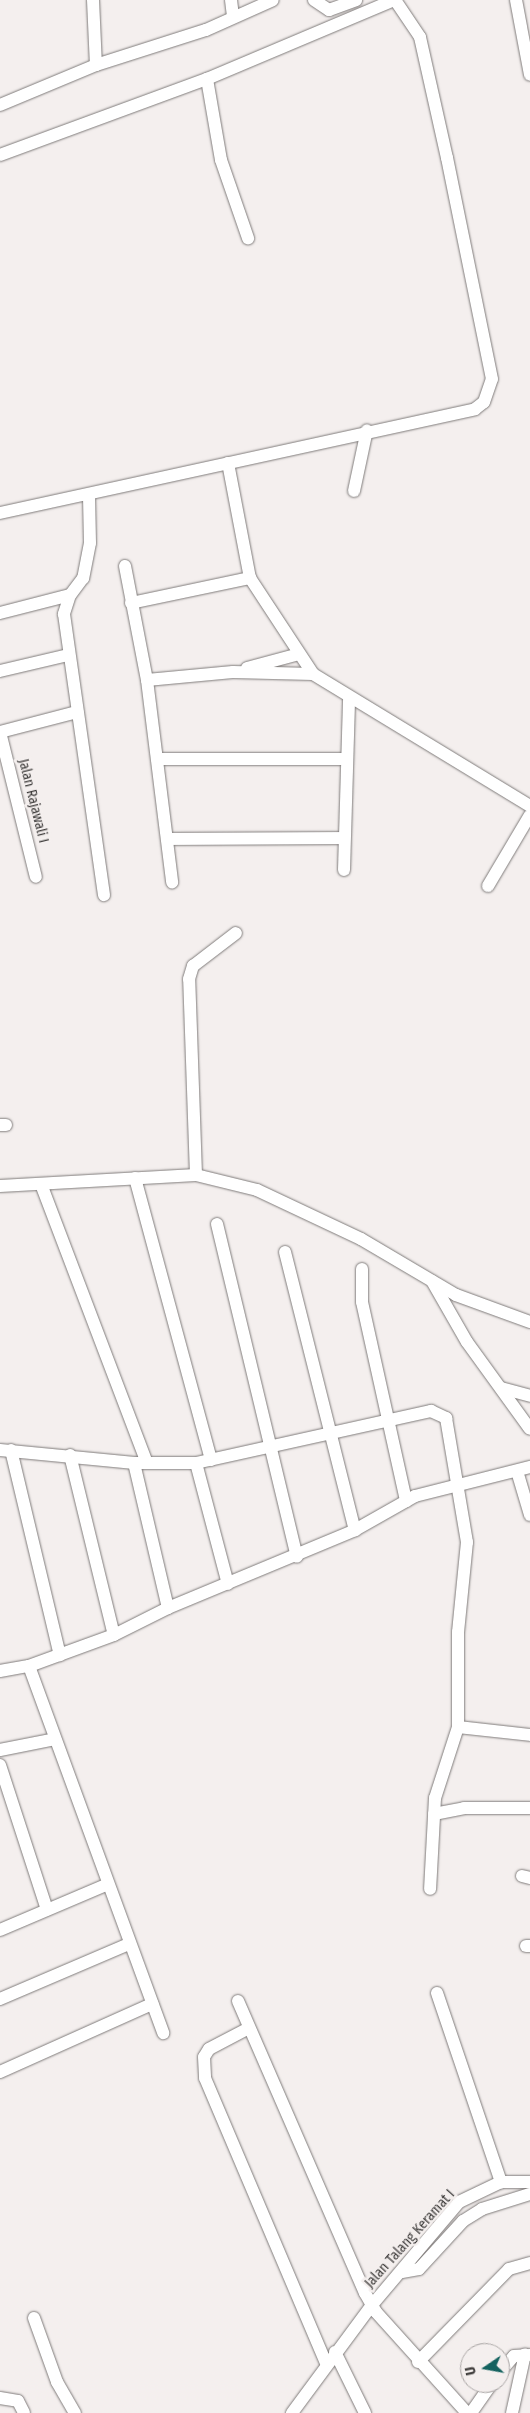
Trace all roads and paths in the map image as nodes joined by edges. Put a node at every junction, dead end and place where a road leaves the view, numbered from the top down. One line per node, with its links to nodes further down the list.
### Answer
1 (93, 0): 9 (street)
2 (231, 0): 8 (street)
3 (273, 0): 8 (street)
4 (314, 0): 5 (street)
5 (356, 0)
6 (394, 0): 11 (street); 15 (street)
7 (516, 0): 10 (street)
8 (233, 18): 9 (street)
9 (96, 65): 12 (street)
10 (530, 75)
11 (207, 79): 13 (street); 14 (street)
12 (0, 105)
13 (0, 155)
14 (248, 238)
15 (367, 430): 16 (street); 17 (street)
16 (228, 463): 18 (street); 21 (street)
17 (354, 490)
18 (89, 496): 19 (street); 22 (street)
19 (0, 513)
20 (125, 566): 23 (street)
21 (250, 578): 23 (street); 25 (street)
22 (70, 595): 24 (street); 26 (street)
23 (131, 603): 30 (street)
24 (0, 612)
25 (299, 654): 28 (street); 29 (street)
26 (68, 655): 27 (street); 32 (street)
27 (0, 671)
28 (233, 672): 29 (street); 30 (street)
29 (313, 674): 31 (street)
30 (147, 680): 34 (street)
31 (349, 698): 35 (street); 36 (street)
32 (77, 712): 33 (street); 44 (street)
33 (0, 732): 41 (street, Jalan Rajawali I)
34 (157, 759): 35 (street); 39 (street)
35 (344, 759): 38 (street)
36 (524, 803)
37 (530, 815): 43 (street)
38 (344, 838): 39 (street); 40 (street)
39 (168, 840): 42 (street)
40 (344, 870)
41 (36, 877)
42 (172, 882)
43 (488, 886)
44 (104, 895)
45 (236, 932): 46 (street)
46 (196, 1175): 47 (street); 53 (street)
47 (135, 1178): 48 (street); 63 (street)
48 (40, 1184): 49 (street); 65 (street)
49 (0, 1186)
50 (217, 1224): 61 (street)
51 (285, 1252): 59 (street)
52 (362, 1269): 57 (street)
53 (432, 1281): 54 (street); 55 (street)
54 (530, 1322)
55 (500, 1388): 56 (street); 58 (street)
56 (530, 1396)
57 (389, 1419): 59 (street); 69 (street); 70 (street)
58 (530, 1430)
59 (333, 1433): 61 (street); 72 (street)
60 (5, 1450): 62 (street); 77 (street)
61 (270, 1450): 63 (street); 73 (street)
62 (70, 1455): 64 (street); 76 (street)
63 (211, 1460): 66 (street)
64 (134, 1463): 65 (street); 75 (street)
65 (147, 1463): 66 (street)
66 (196, 1463): 74 (street)
67 (530, 1467): 68 (street)
68 (517, 1471): 69 (street); 71 (street)
69 (461, 1486): 70 (street); 80 (street)
70 (406, 1501): 72 (street)
71 (530, 1515)
72 (355, 1530): 73 (street)
73 (297, 1556): 74 (street)
74 (228, 1584): 75 (street)
75 (168, 1608): 76 (street)
76 (114, 1636): 77 (street)
77 (60, 1655): 78 (street)
78 (29, 1666): 79 (street); 82 (street)
79 (0, 1671)
80 (458, 1727): 81 (street); 86 (street)
81 (530, 1735)
82 (55, 1740): 83 (street); 87 (street)
83 (0, 1750)
84 (0, 1765): 89 (street)
85 (530, 1808): 86 (street)
86 (434, 1814): 88 (street)
87 (106, 1885): 89 (street); 91 (street)
88 (430, 1889)
89 (47, 1910): 90 (street)
90 (0, 1930)
91 (129, 1944): 93 (street); 95 (street)
92 (437, 1993): 99 (street)
93 (0, 1999)
94 (238, 2001): 96 (street)
95 (152, 2004): 97 (street); 98 (street)
96 (249, 2028): 104 (street); 110 (street)
97 (163, 2033)
98 (0, 2072)
99 (501, 2182): 100 (street, Jalan Talang Keramat I); 103 (street, Jalan Talang Keramat I)
100 (530, 2182)
101 (530, 2194): 103 (street)
102 (530, 2262): 109 (street)
103 (402, 2272): 104 (street, Jalan Talang Keramat I)
104 (372, 2305): 106 (street, Jalan Talang Keramat I); 109 (street)
105 (34, 2318): 114 (street)
106 (334, 2352): 110 (street, Jalan Talang Keramat I); 116 (street)
107 (527, 2355): 108 (street); 119 (street)
108 (510, 2361)
109 (418, 2362): 117 (street)
110 (326, 2363): 115 (street, Jalan Talang Keramat I)
111 (485, 2393): 118 (street)
112 (0, 2398): 113 (street)
113 (24, 2413)
114 (75, 2413)
115 (292, 2413)
116 (365, 2413)
117 (467, 2413)
118 (471, 2413)
119 (512, 2413)

